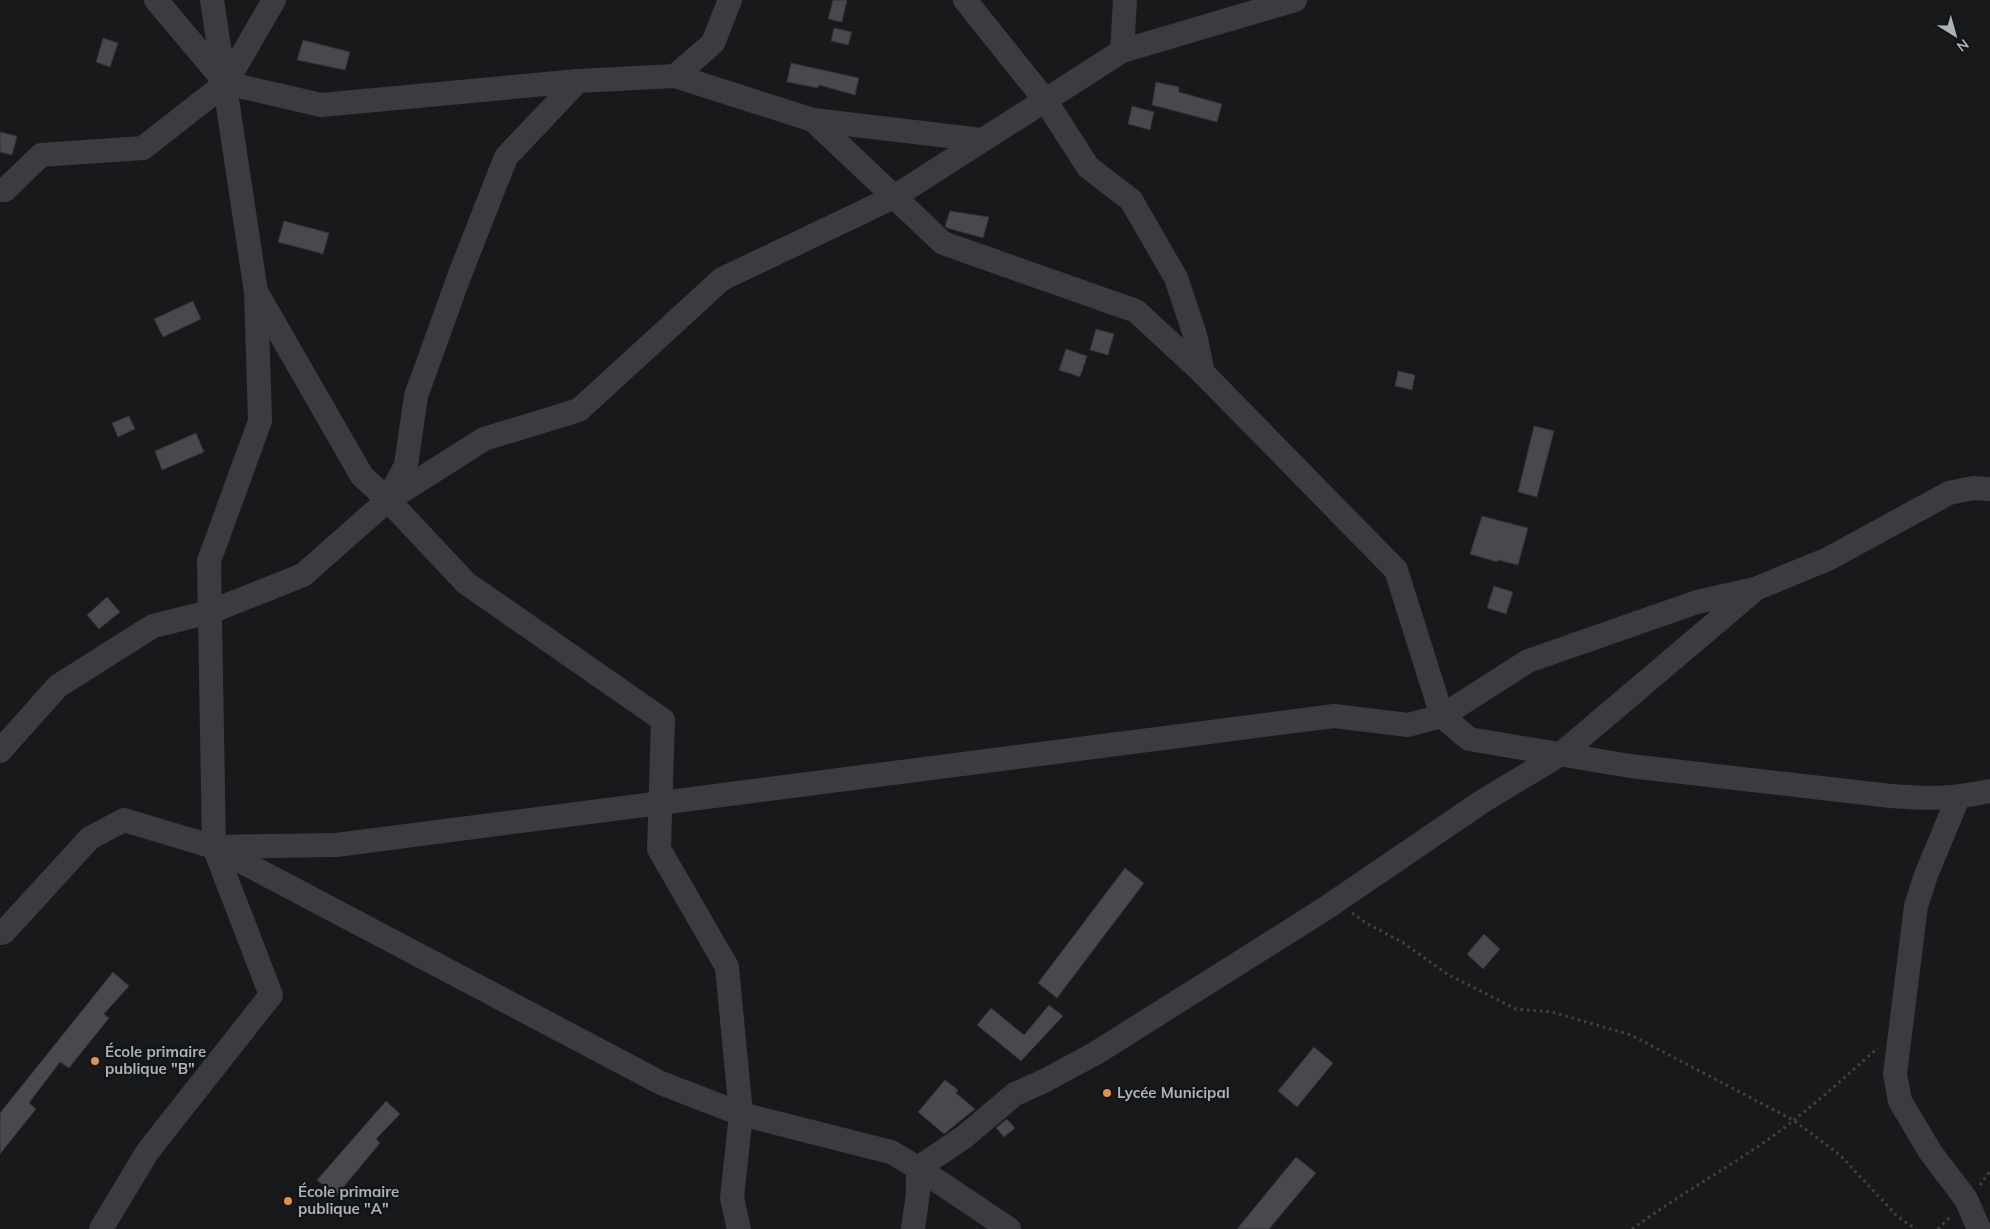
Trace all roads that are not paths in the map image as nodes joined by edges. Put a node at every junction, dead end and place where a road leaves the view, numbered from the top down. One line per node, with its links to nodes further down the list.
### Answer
1 (156, 0): 11 (street)
2 (212, 0): 11 (street)
3 (274, 0): 11 (street)
4 (730, 0): 9 (street)
5 (965, 0): 12 (street)
6 (1125, 0): 8 (street)
7 (1295, 0): 8 (street)
8 (1122, 51): 12 (street)
9 (675, 76): 10 (street); 13 (street)
10 (578, 81): 11 (street); 20 (street)
11 (226, 83): 15 (street); 17 (street)
12 (1045, 100): 14 (street); 18 (street)
13 (813, 120): 14 (street); 16 (street)
14 (982, 140): 16 (street)
15 (0, 190)
16 (894, 197): 18 (street); 20 (street)
17 (256, 292): 20 (street); 22 (street)
18 (1203, 373): 23 (street)
19 (1990, 489): 21 (street)
20 (388, 500): 22 (street); 28 (street)
21 (1755, 589): 23 (street); 25 (street)
22 (210, 612): 24 (street); 29 (street)
23 (1442, 716): 25 (street); 28 (street)
24 (0, 751)
25 (1561, 754): 27 (street); 32 (street)
26 (1990, 791): 27 (street)
27 (1958, 798): 37 (street)
28 (661, 803): 29 (street); 31 (street)
29 (214, 848): 30 (street); 31 (street); 33 (street)
30 (0, 934)
31 (741, 1114): 32 (street); 34 (street)
32 (918, 1168): 35 (street); 36 (street)
33 (101, 1229)
34 (738, 1229)
35 (913, 1229)
36 (1009, 1229)
37 (1979, 1229)

